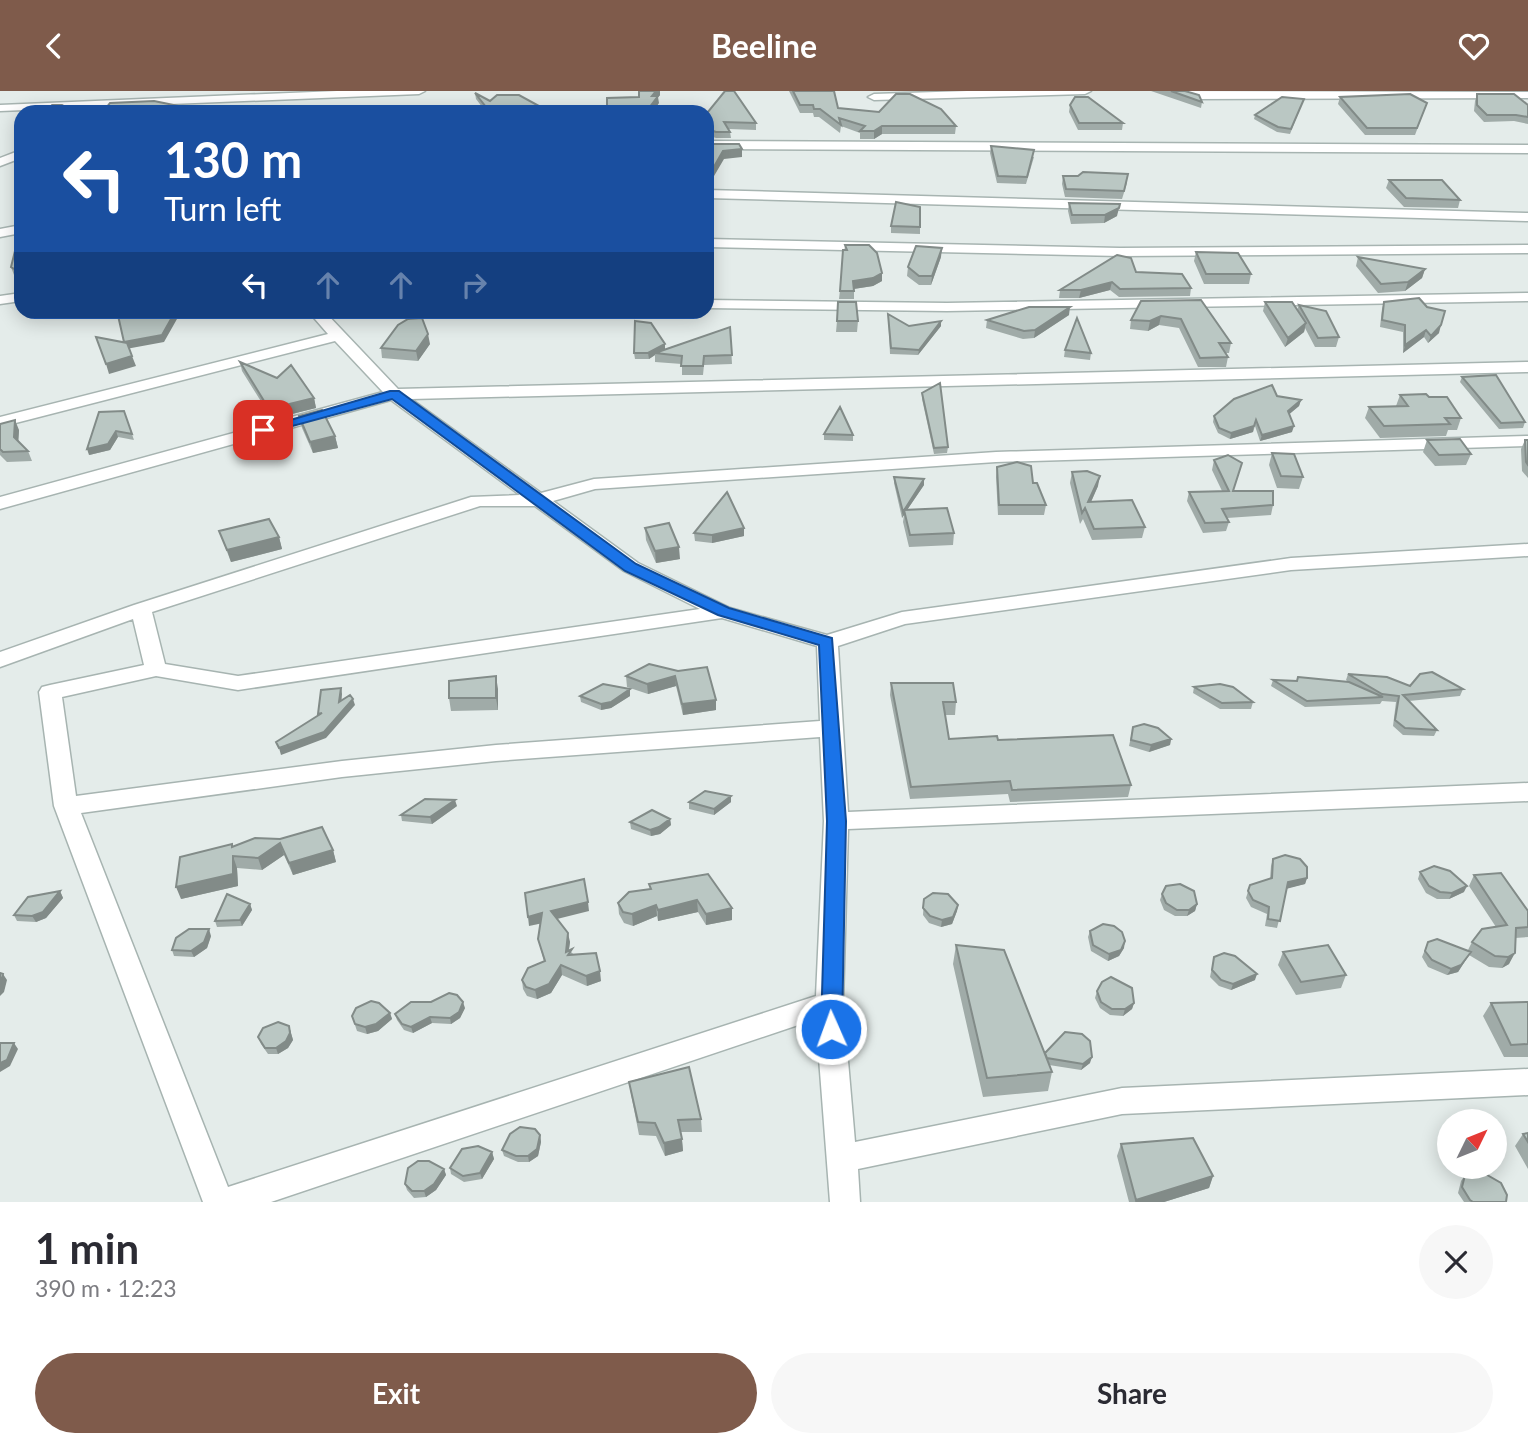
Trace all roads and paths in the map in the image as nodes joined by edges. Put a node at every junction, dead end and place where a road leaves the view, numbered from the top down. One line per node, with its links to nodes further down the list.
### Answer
1 (419, 91): 8 (street)
2 (1085, 91): 6 (street)
3 (1177, 91): 5 (street)
4 (66, 92): 7 (street)
5 (1528, 95)
6 (874, 97)
7 (45, 105)
8 (123, 105)
9 (714, 145): 10 (street)
10 (1528, 149)
11 (714, 194): 12 (street)
12 (1528, 217)
13 (714, 243): 14 (street)
14 (1528, 249)
15 (1528, 297): 16 (street)
16 (714, 304)
17 (321, 319): 18 (street)
18 (337, 336): 20 (street); 21 (street)
19 (1528, 367): 20 (street)
20 (394, 394): 23 (street); 24 (street)
21 (0, 422)
22 (1528, 441): 23 (street)
23 (537, 500): 26 (street); 27 (street)
24 (0, 503)
25 (1528, 550): 28 (street)
26 (141, 609): 29 (street); 30 (street)
27 (723, 612): 28 (street); 30 (street)
28 (827, 642): 31 (street)
29 (0, 660)
30 (156, 669): 33 (street)
31 (831, 728): 33 (street); 34 (street)
32 (1528, 792): 34 (street)
33 (66, 806): 38 (street)
34 (836, 821): 35 (street)
35 (829, 1003): 37 (street); 39 (street)
36 (1528, 1083): 37 (street)
37 (840, 1159): 40 (street)
38 (218, 1202)
39 (227, 1202)
40 (845, 1202)

